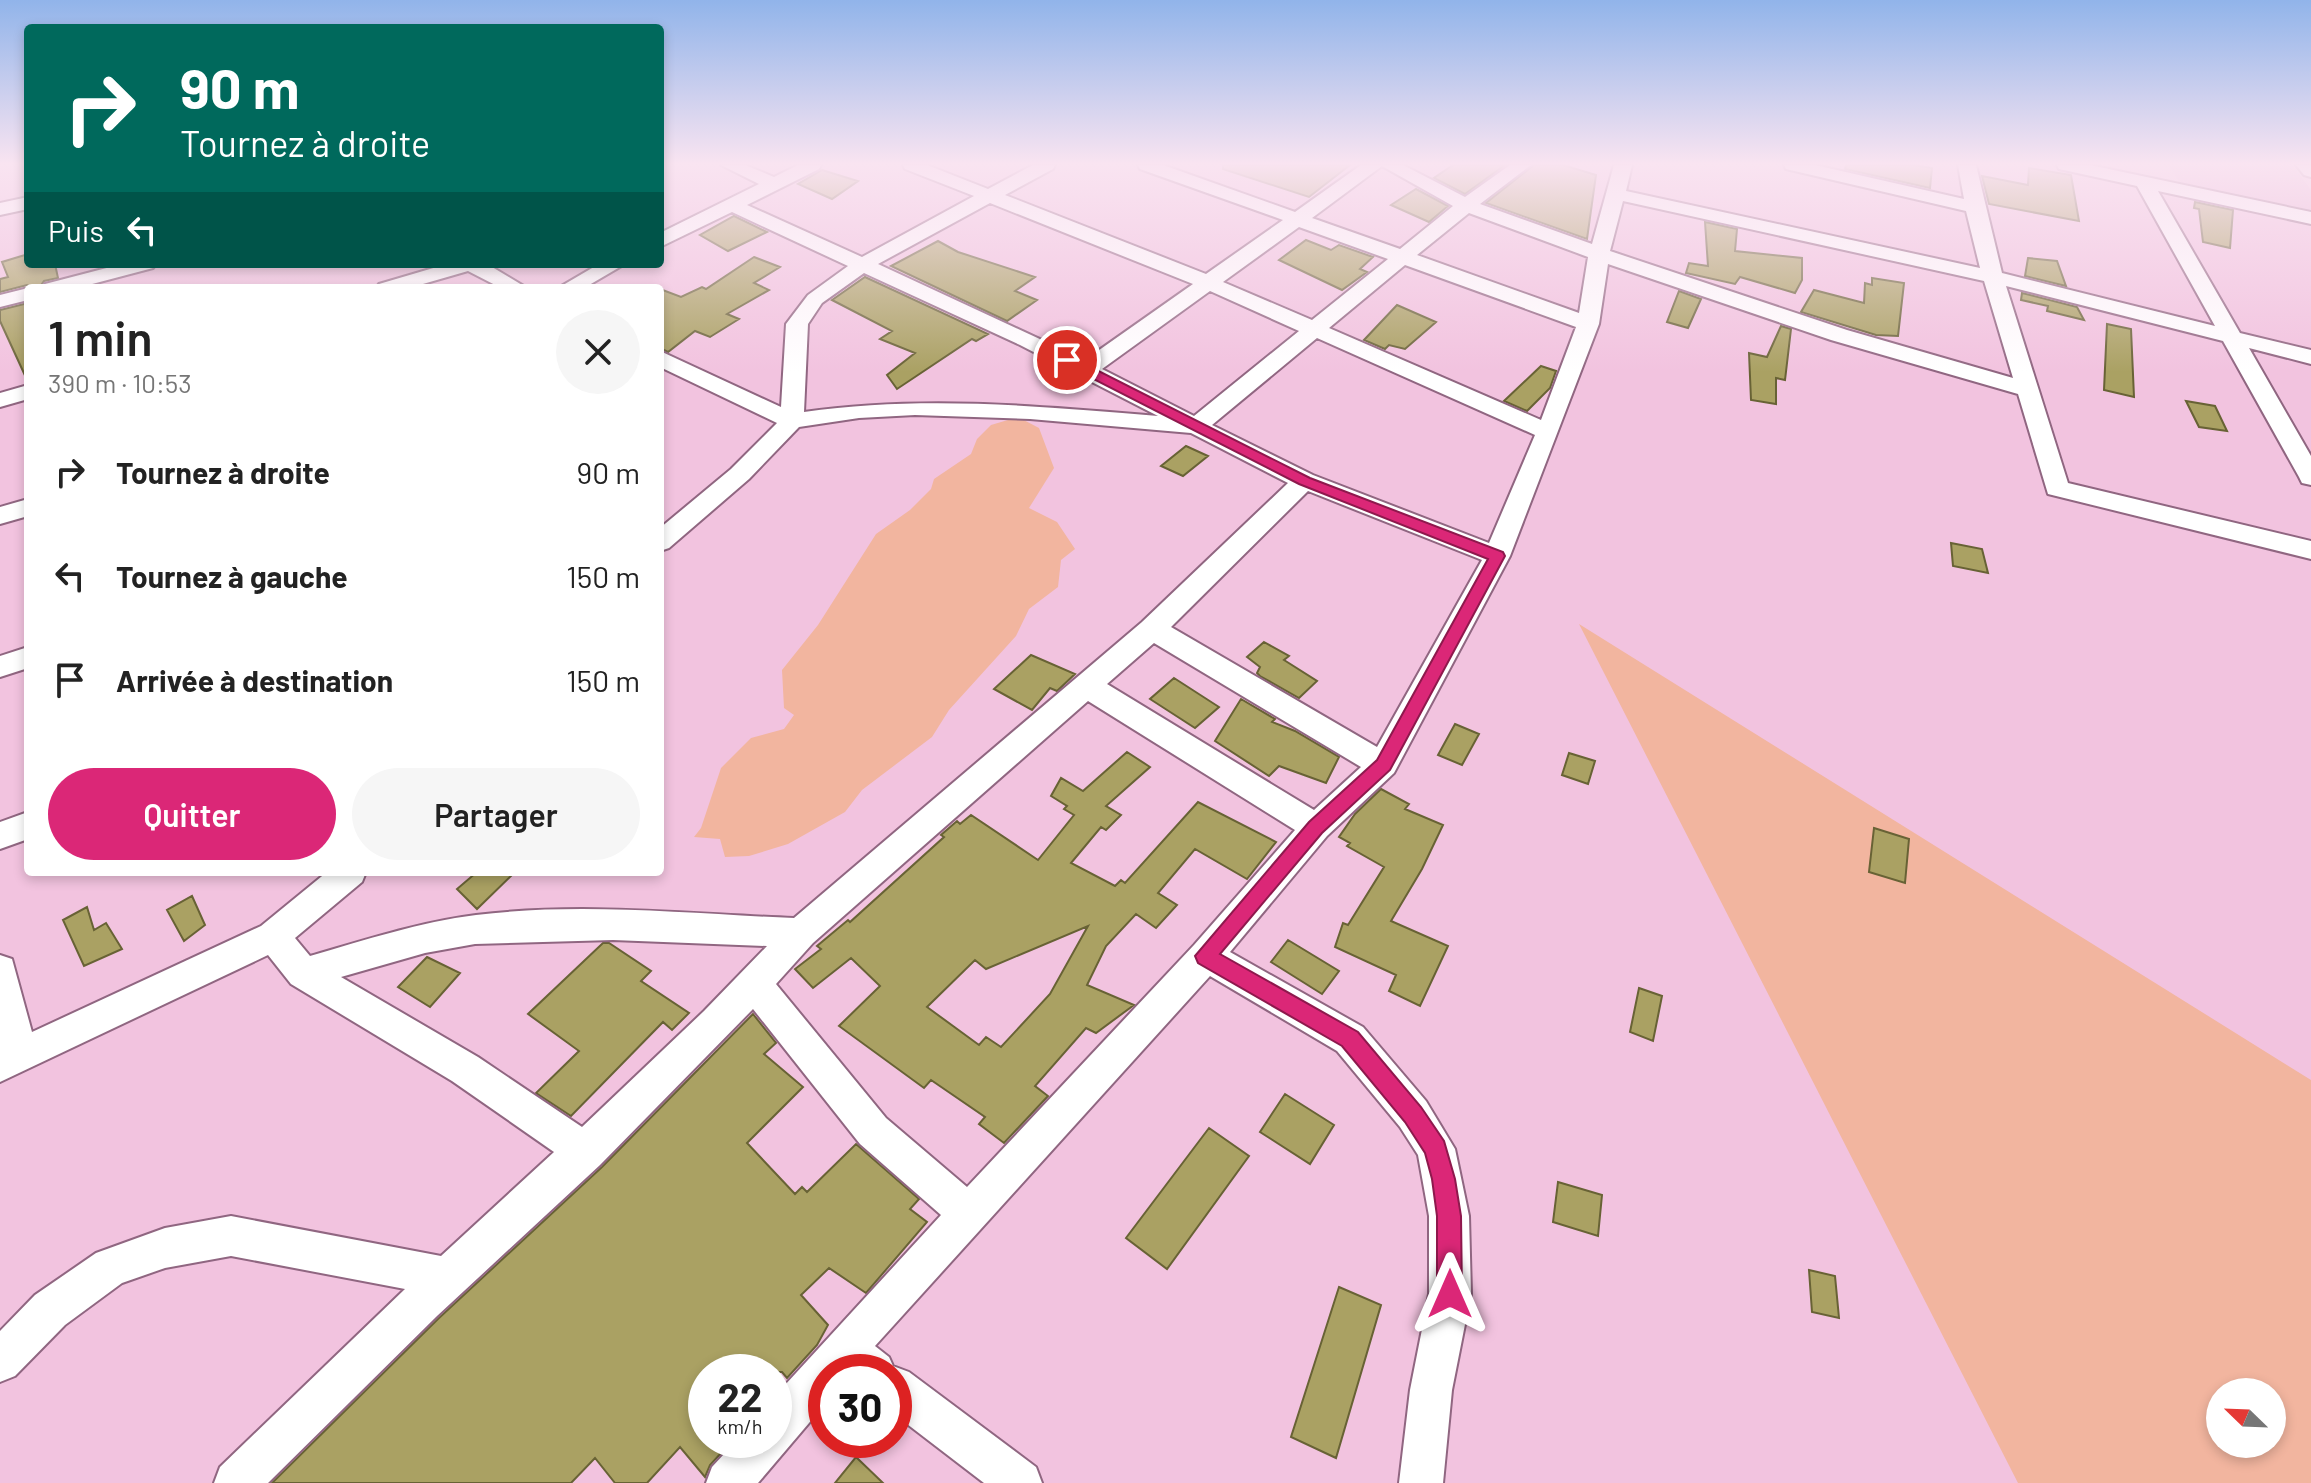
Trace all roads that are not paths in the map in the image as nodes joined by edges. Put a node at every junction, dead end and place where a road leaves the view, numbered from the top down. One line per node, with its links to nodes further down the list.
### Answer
1 (799, 234): 14 (street)
2 (918, 234): 14 (street)
3 (1088, 234): 20 (street)
4 (1273, 234): 20 (street)
5 (1338, 234): 13 (street)
6 (1432, 234): 13 (street)
7 (1545, 234): 12 (street)
8 (1604, 234): 12 (street)
9 (1799, 234): 19 (street)
10 (1982, 234): 19 (street)
11 (2181, 234): 29 (street)
12 (1599, 254): 27 (street); 33 (street)
13 (1404, 259): 27 (street); 28 (street)
14 (865, 263): 32 (street); 36 (street)
15 (130, 268): 21 (street)
16 (456, 268): 22 (street)
17 (478, 268): 23 (street)
18 (607, 268): 24 (street)
19 (1994, 277): 29 (street); 33 (street)
20 (1207, 282): 28 (street); 32 (street)
21 (68, 284)
22 (400, 284)
23 (509, 284)
24 (576, 284)
25 (24, 295): 26 (street)
26 (0, 301)
27 (1588, 324): 38 (street)
28 (1315, 330): 37 (street); 38 (street)
29 (2232, 337): 30 (street); 39 (street)
30 (2311, 357)
31 (664, 360): 36 (street)
32 (1086, 370): 37 (street)
33 (2029, 390): 44 (street)
34 (24, 393): 35 (street)
35 (0, 400)
36 (792, 421): 37 (street); 43 (street)
37 (1196, 426): 40 (street)
38 (1548, 432): 45 (street)
39 (2311, 477)
40 (1304, 481): 45 (street); 46 (street)
41 (24, 508): 42 (street)
42 (0, 516)
43 (664, 539)
44 (2311, 550)
45 (1497, 556): 50 (street)
46 (1152, 629): 49 (street); 50 (street)
47 (24, 658): 48 (street)
48 (0, 667)
49 (1087, 686): 52 (street); 55 (street)
50 (1383, 765): 52 (street)
51 (24, 827): 53 (street)
52 (1316, 827): 57 (street)
53 (0, 836)
54 (345, 876): 56 (street)
55 (801, 933): 59 (street); 60 (street)
56 (273, 936): 59 (street); 61 (street)
57 (1206, 956): 63 (street); 74 (street)
58 (0, 970): 61 (street)
59 (303, 973): 62 (street)
60 (755, 984): 62 (street); 63 (street)
61 (10, 1060)
62 (586, 1152): 64 (street)
63 (970, 1215): 65 (street)
64 (447, 1277): 66 (street); 71 (street)
65 (864, 1354)
66 (0, 1361)
67 (912, 1401): 73 (street)
68 (808, 1402): 69 (street)
69 (792, 1415)
70 (750, 1458): 72 (street)
71 (236, 1483)
72 (728, 1483)
73 (1020, 1483)
74 (1421, 1483)

